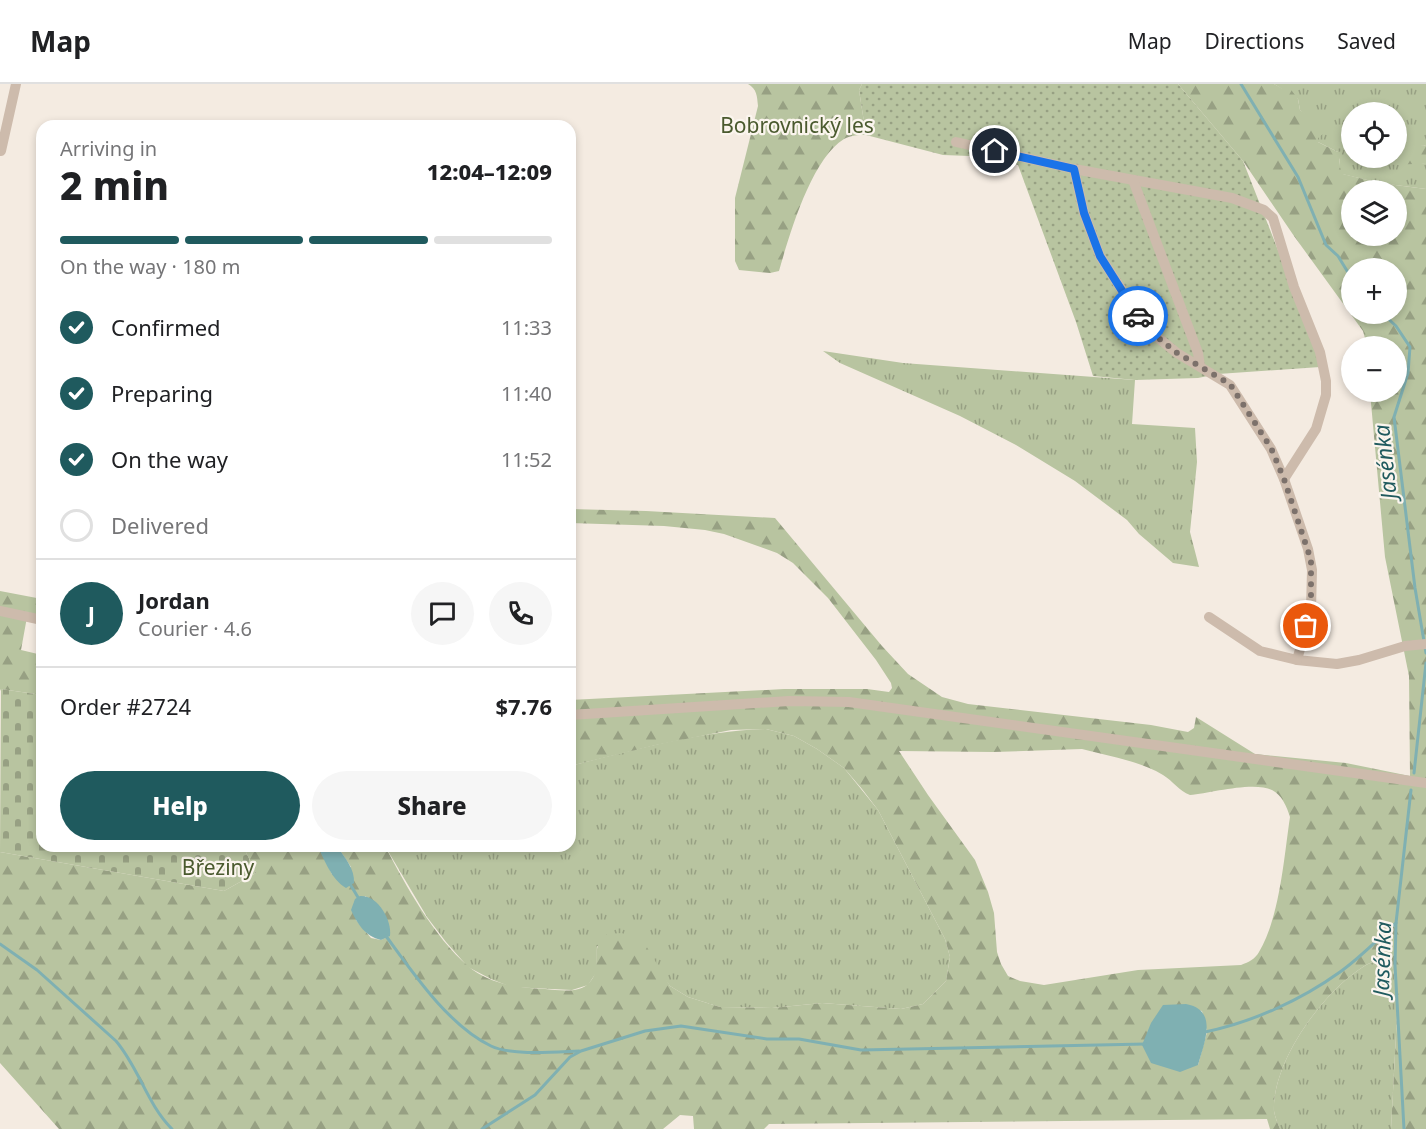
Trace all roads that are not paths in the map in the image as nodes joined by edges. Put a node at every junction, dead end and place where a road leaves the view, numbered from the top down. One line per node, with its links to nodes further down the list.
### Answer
1 (16, 84): 3 (street)
2 (956, 142): 4 (street)
3 (1, 151)
4 (1074, 169): 5 (street); 6 (street)
5 (1133, 180): 6 (street); 7 (street)
6 (1200, 366): 7 (street)
7 (1284, 479): 12 (street)
8 (0, 611): 10 (street)
9 (1209, 617): 12 (street)
10 (36, 619)
11 (1426, 644): 12 (street)
12 (1297, 660)
13 (576, 715): 14 (street)
14 (1426, 783)

